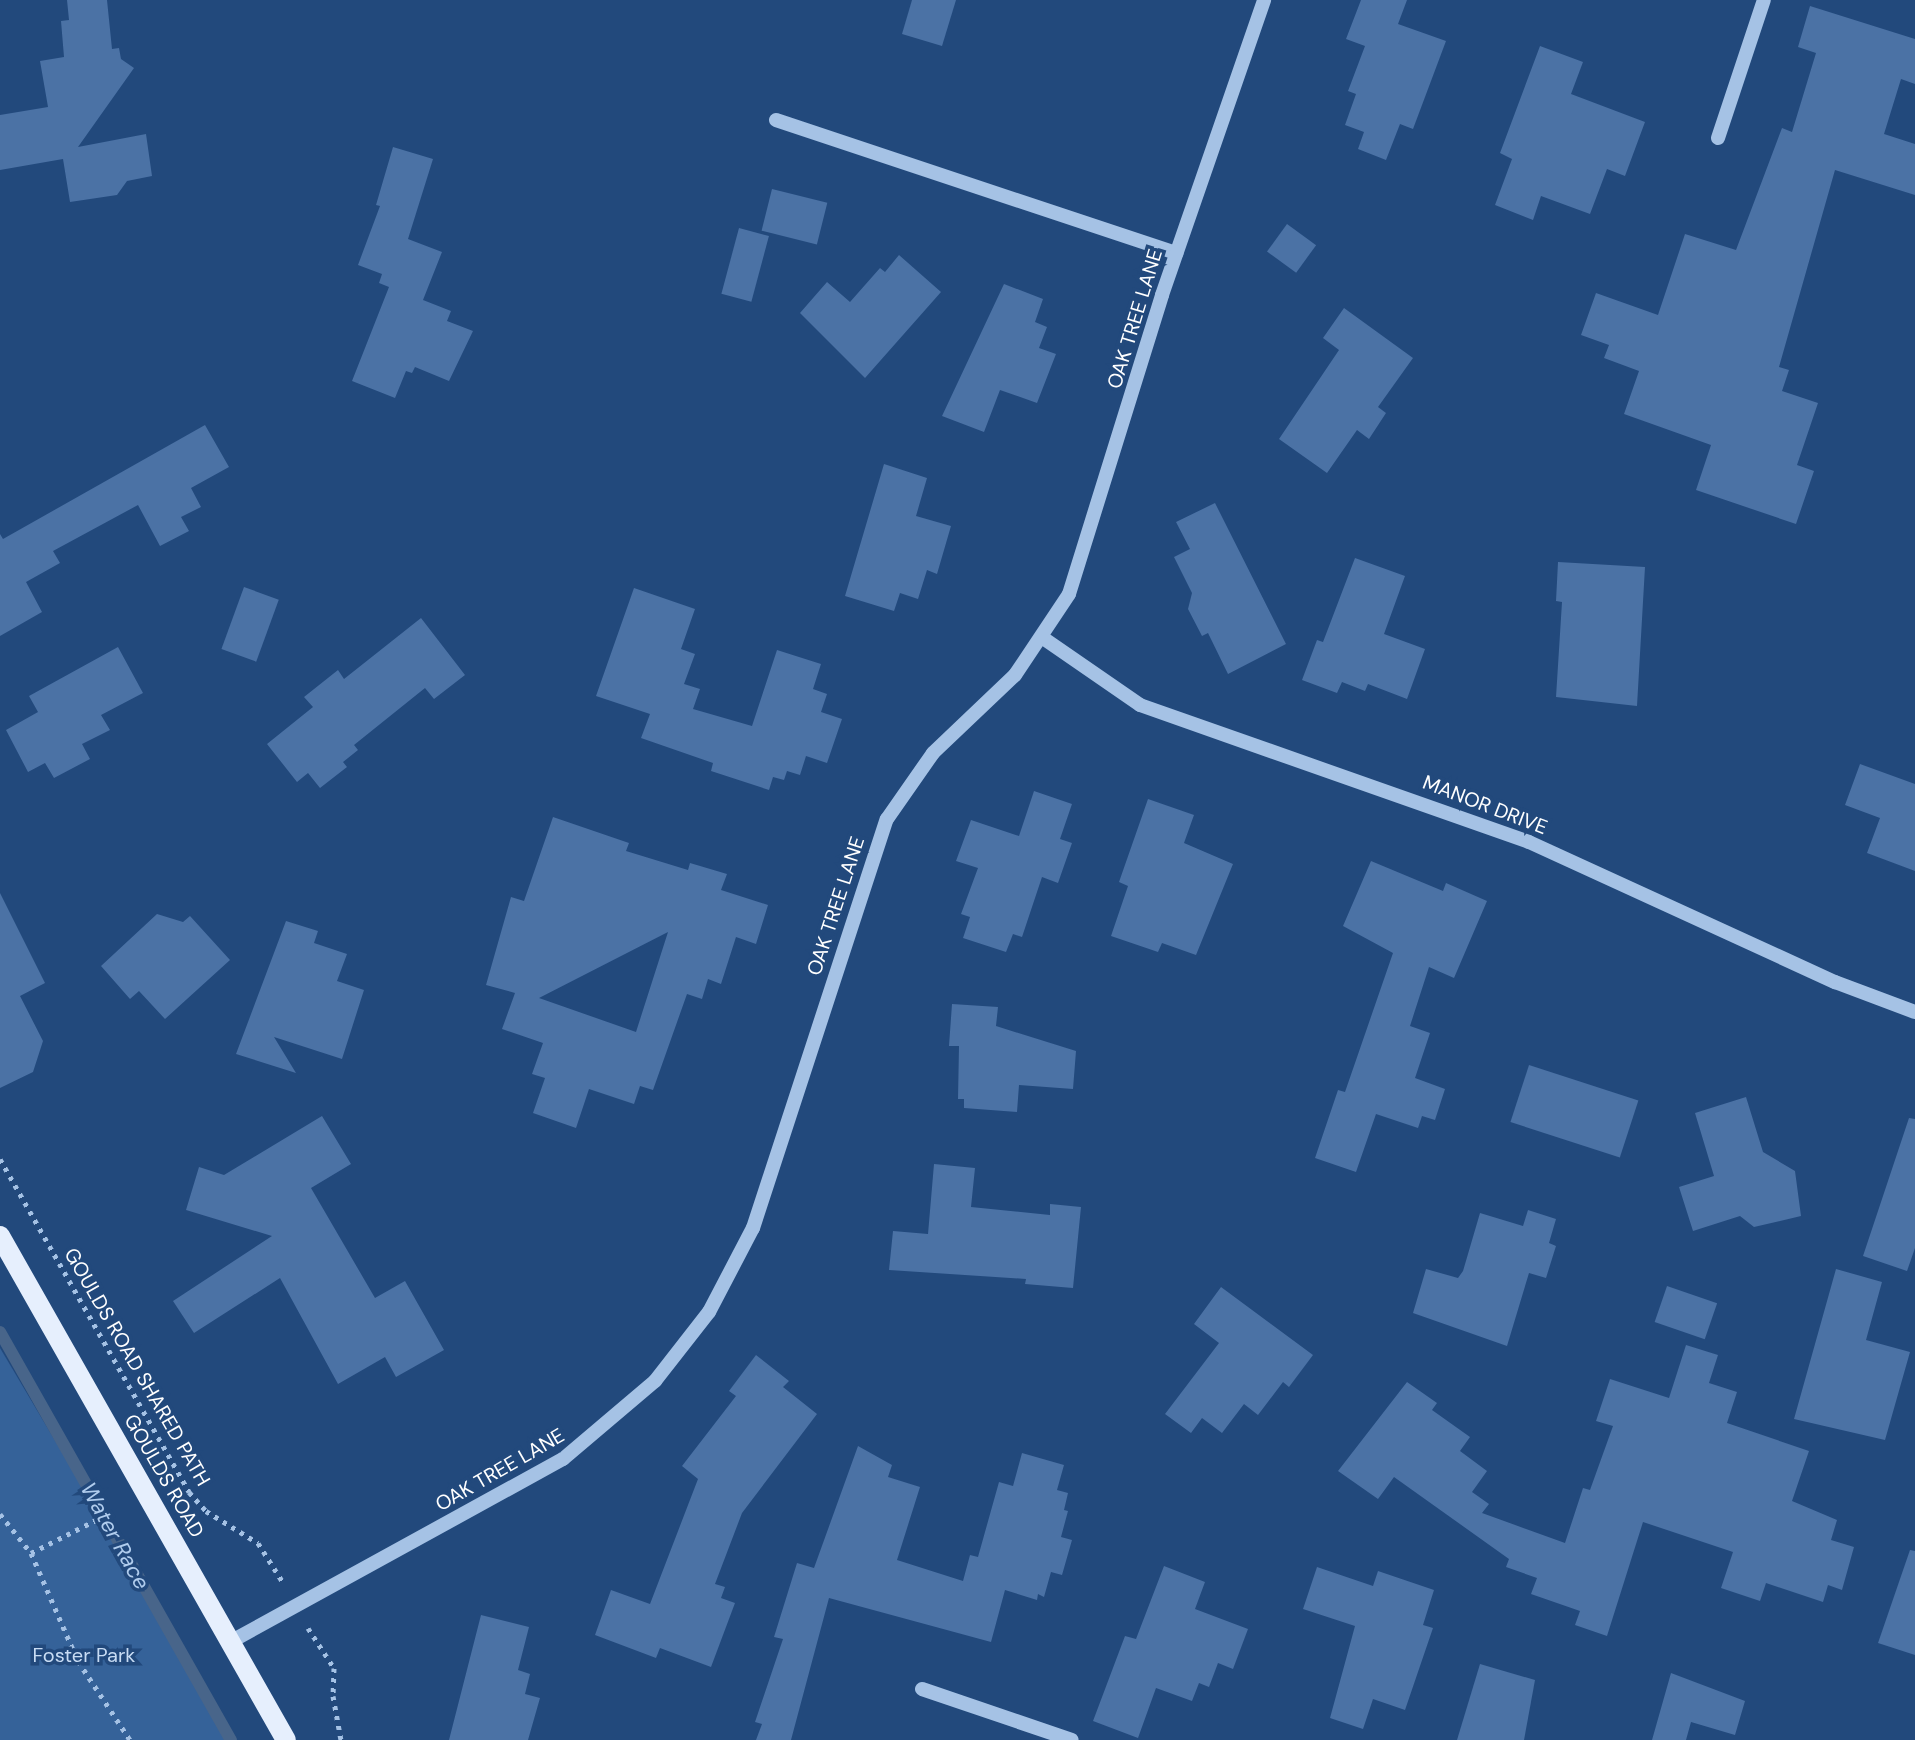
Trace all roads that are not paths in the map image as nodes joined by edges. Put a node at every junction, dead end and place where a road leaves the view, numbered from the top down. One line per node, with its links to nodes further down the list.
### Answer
1 (1264, 0): 5 (street, OAK TREE LANE)
2 (1764, 0): 4 (street)
3 (776, 120): 5 (street)
4 (1718, 138)
5 (1176, 253): 6 (street, OAK TREE LANE)
6 (1043, 638): 7 (street, MANOR DRIVE); 9 (street, OAK TREE LANE)
7 (1915, 1012)
8 (0, 1236): 9 (main road, GOULDS ROAD)
9 (230, 1642): 11 (main road, GOULDS ROAD)
10 (922, 1689): 12 (street)
11 (286, 1740)
12 (1072, 1740)

